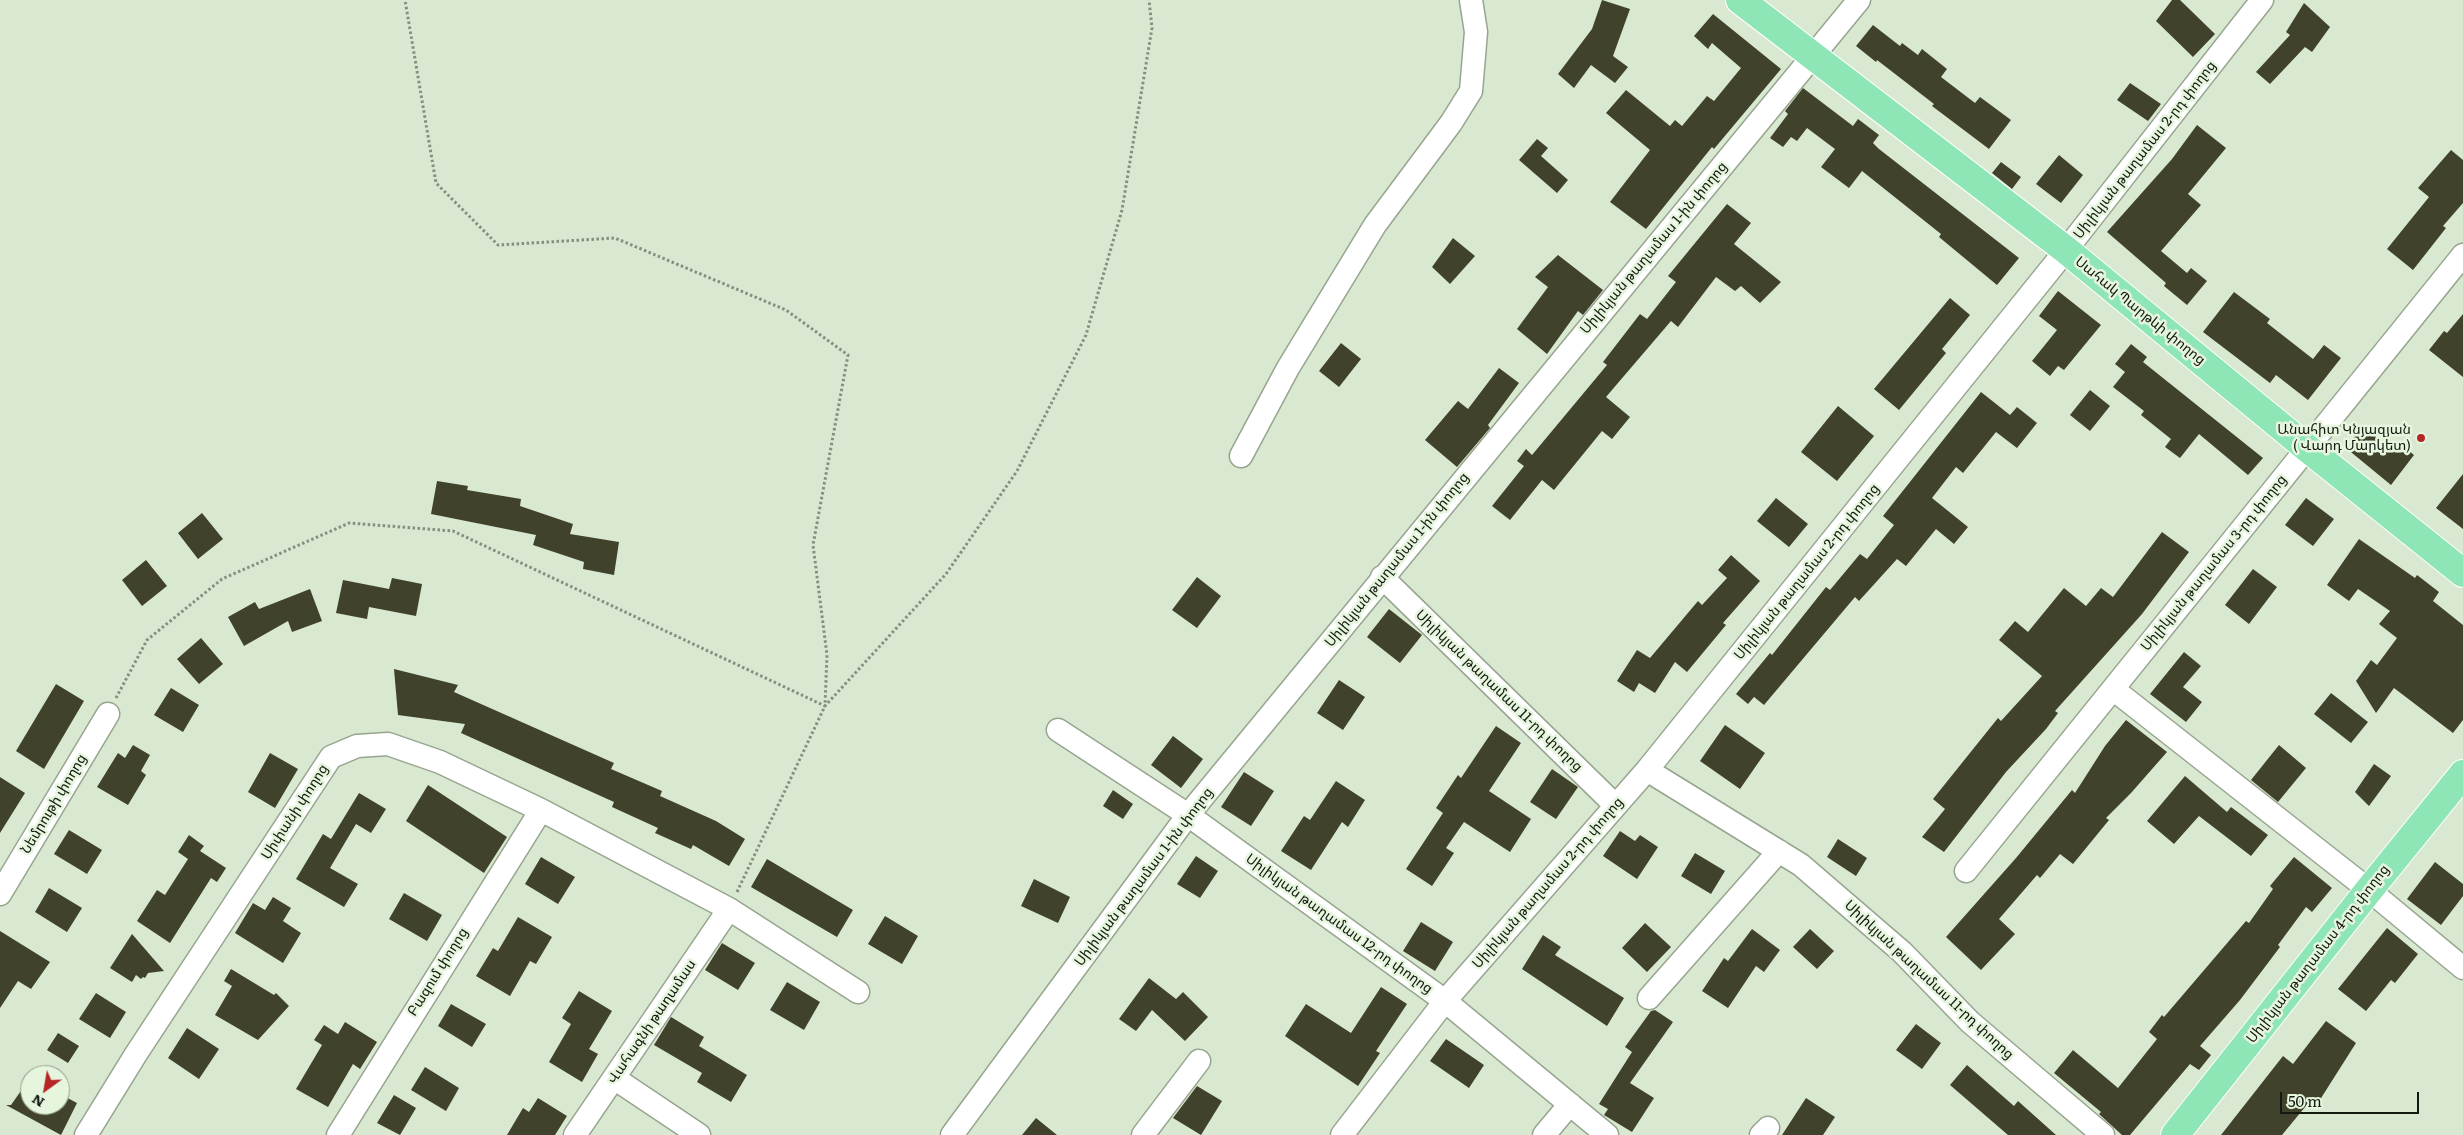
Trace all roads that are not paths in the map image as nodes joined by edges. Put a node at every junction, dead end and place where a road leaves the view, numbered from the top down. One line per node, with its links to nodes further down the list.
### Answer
1 (1471, 0): 9 (street)
2 (1740, 0): 5 (main road, Սահակ Պարթևի փողոց)
3 (1859, 0): 5 (street, Սիլիկյան թաղամաս 1-ին փողոց)
4 (2262, 0): 6 (street, Սիլիկյան թաղամաս 2-րդ փողոց)
5 (1814, 55): 6 (main road, Սահակ Պարթևի փողոց); 11 (street, Սիլիկյան թաղամաս 1-ին փողոց)
6 (2066, 250): 8 (main road, Սահակ Պարթևի փողոց); 15 (street, Սիլիկյան թաղամաս 2-րդ փողոց)
7 (2463, 255): 8 (street, Սիլիկյան թաղամաս 3-րդ փողոց)
8 (2307, 448): 10 (main road, Սահակ Պարթևի փողոց); 12 (street, Սիլիկյան թաղամաս 3-րդ փողոց)
9 (1241, 456)
10 (2463, 573)
11 (1382, 577): 17 (street, Սիլիկյան թաղամաս 11-րդ փողոց); 19 (street, Սիլիկյան թաղամաս 1-ին փողոց)
12 (2113, 689): 21 (street, Սիլիկյան թաղամաս 3-րդ փողոց); 22 (street)
13 (108, 714): 23 (street, Նեմրութի փողոց)
14 (1058, 730): 19 (street, Սիլիկյան թաղամաս 12-րդ փողոց)
15 (1647, 770): 17 (street, Սիլիկյան թաղամաս 2-րդ փողոց); 20 (street, Սիլիկյան թաղամաս 11-րդ փողոց)
16 (2463, 774): 22 (main road, Սիլիկյան թաղամաս 4-րդ փողոց)
17 (1615, 805): 28 (street, Սիլիկյան թաղամաս 2-րդ փողոց)
18 (540, 810): 24 (street, Սիփանի փողոց); 32 (street, Սիփանի փողոց); 33 (street, Բազում փողոց)
19 (1188, 815): 28 (street, Սիլիկյան թաղամաս 12-րդ փողոց); 36 (street, Սիլիկյան թաղամաս 1-ին փողոց)
20 (1779, 851): 27 (street); 41 (street, Սիլիկյան թաղամաս 11-րդ փողոց)
21 (1966, 871)
22 (2369, 890): 25 (street); 42 (main road, Սիլիկյան թաղամաս 4-րդ փողոց)
23 (0, 894)
24 (729, 908): 26 (street, Սիփանի փողոց); 30 (street, Վահագնի թաղամաս)
25 (2463, 968)
26 (858, 992)
27 (1649, 998)
28 (1445, 1001): 31 (street, Սիլիկյան թաղամաս 12-րդ փողոց); 38 (street, Սիլիկյան թաղամաս 2-րդ փողոց)
29 (1199, 1061): 37 (street)
30 (614, 1078): 34 (street, Վահագնի թաղամաս); 35 (street)
31 (1570, 1104): 39 (street); 40 (street, Սիլիկյան թաղամաս 12-րդ փողոց)
32 (86, 1135)
33 (338, 1135)
34 (575, 1135)
35 (699, 1135)
36 (952, 1135)
37 (1143, 1135)
38 (1342, 1135)
39 (1544, 1135)
40 (1607, 1135)
41 (2103, 1135)
42 (2175, 1135)

